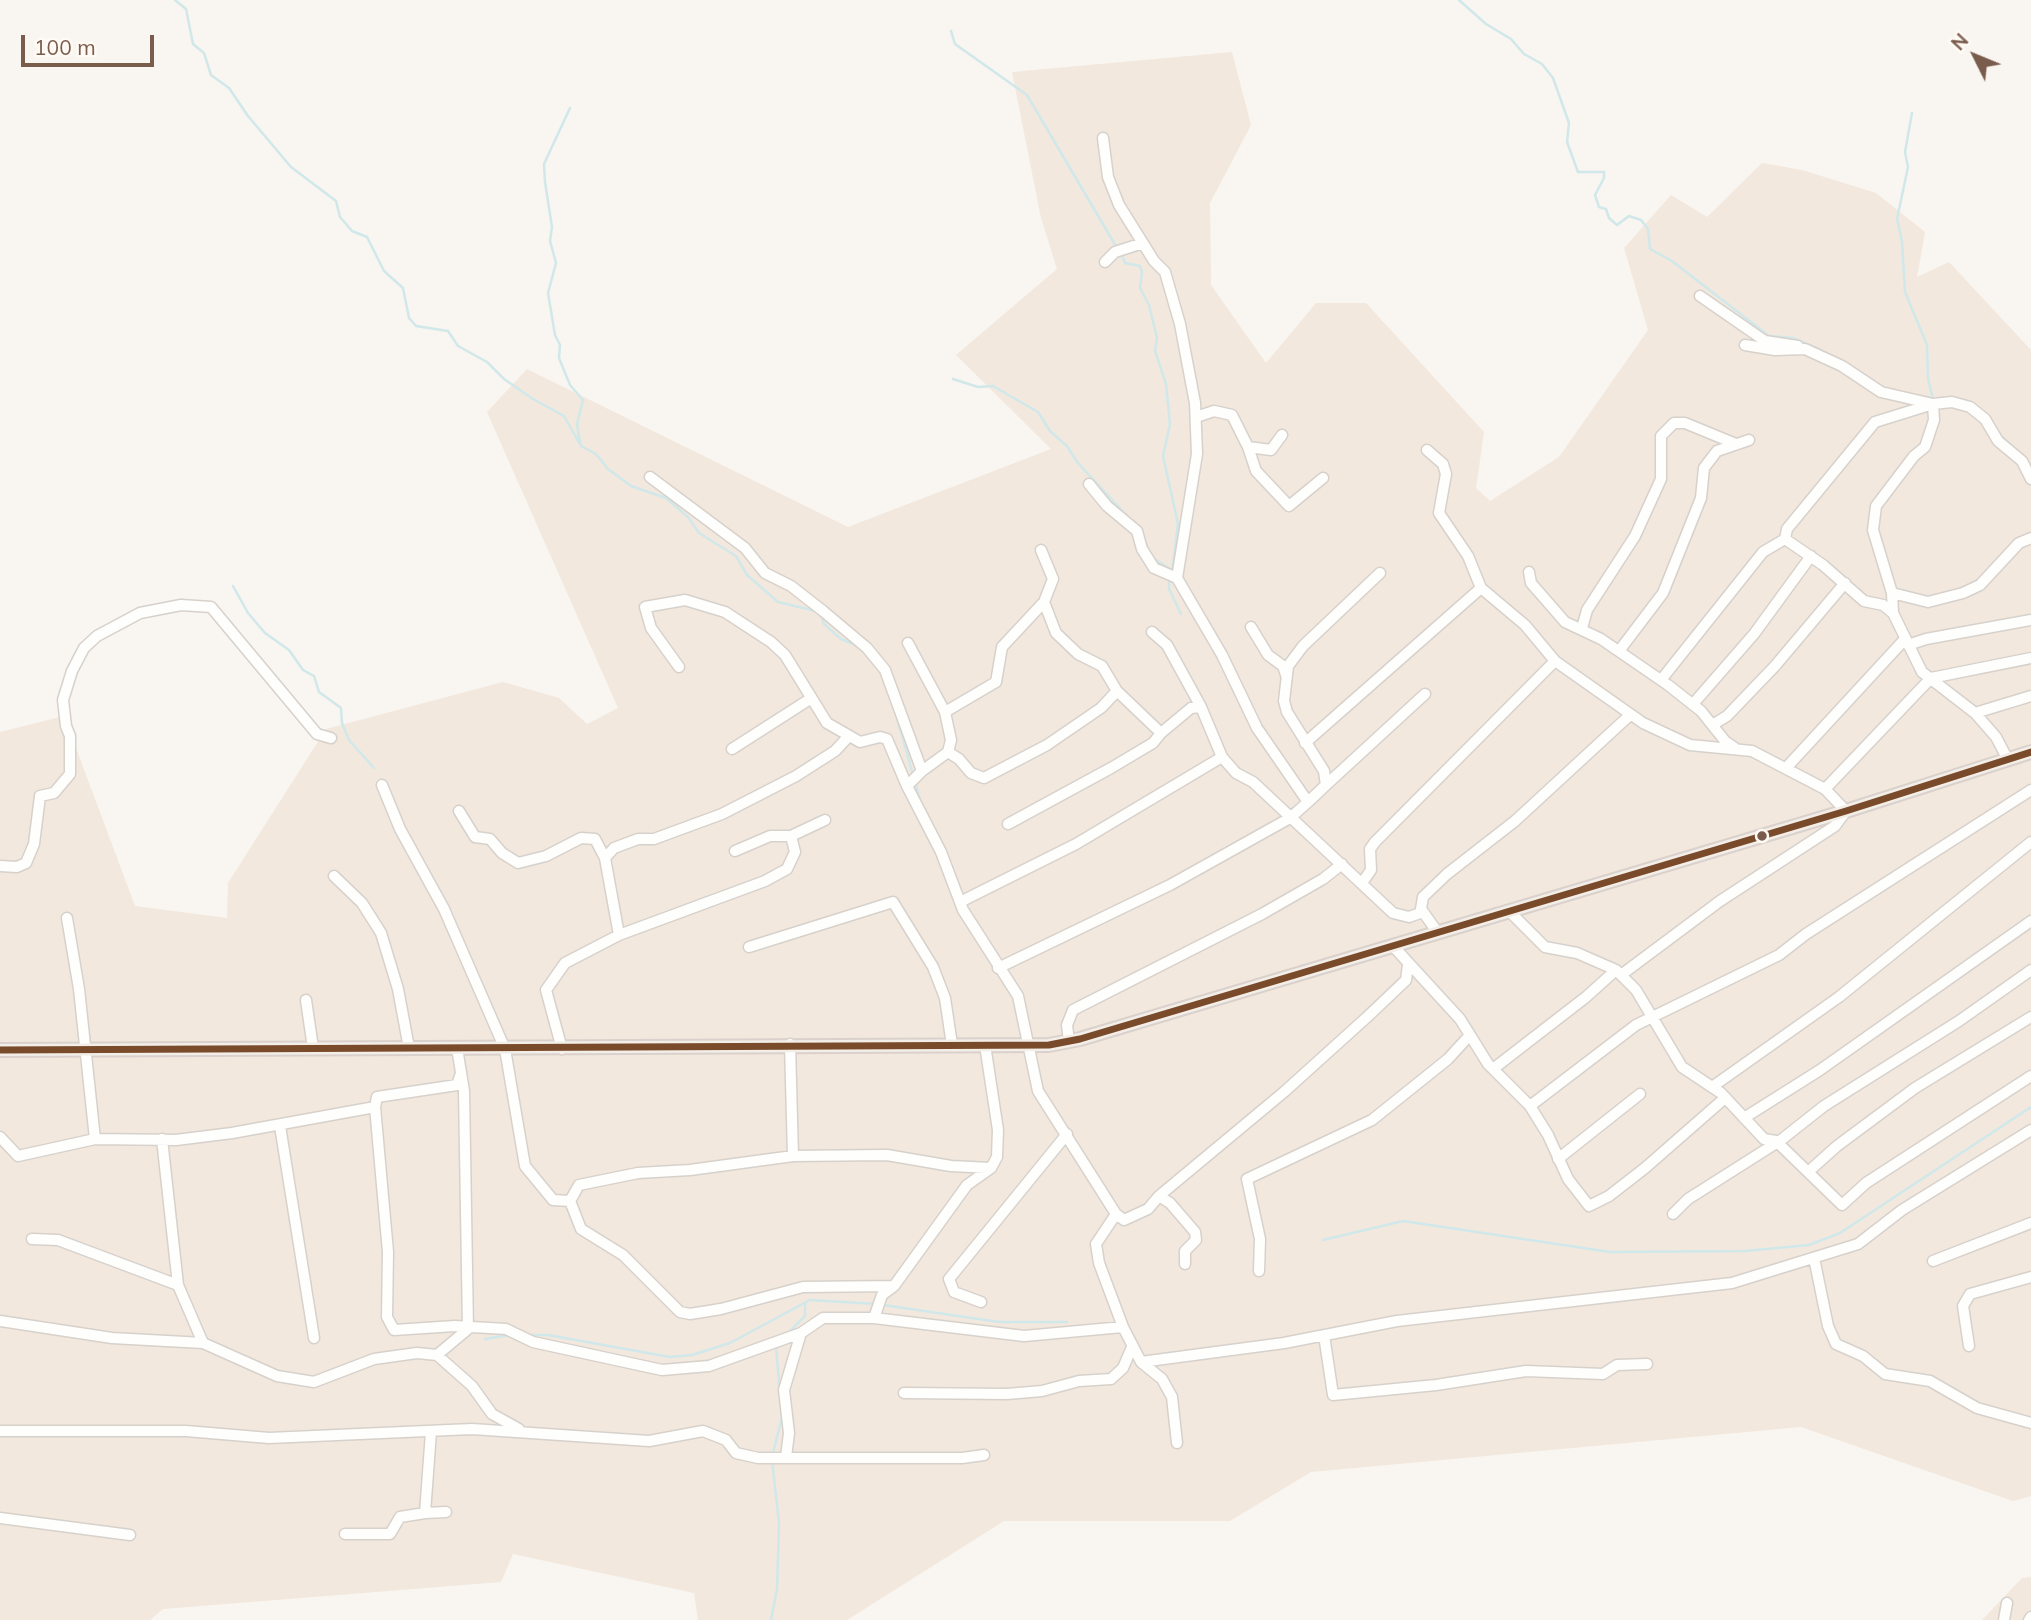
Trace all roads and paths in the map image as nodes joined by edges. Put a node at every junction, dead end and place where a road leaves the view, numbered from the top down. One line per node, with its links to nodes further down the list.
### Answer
1 (1103, 138): 2 (street)
2 (1143, 243): 3 (street); 8 (street)
3 (1105, 262)
4 (1700, 296): 6 (street)
5 (1745, 345): 6 (street)
6 (1805, 349): 7 (street)
7 (1933, 404): 16 (street); 19 (street); 27 (street)
8 (1196, 417): 12 (street); 24 (street)
9 (1282, 435): 12 (street)
10 (1749, 440): 11 (street)
11 (1736, 444): 32 (street); 36 (street)
12 (1248, 447): 15 (street)
13 (1427, 450): 26 (street)
14 (650, 477): 64 (street)
15 (1324, 478)
16 (2031, 479)
17 (1089, 484): 24 (street)
18 (2031, 538): 27 (street)
19 (1785, 539): 21 (street); 42 (street)
20 (1041, 550): 28 (street)
21 (1811, 556): 25 (street); 47 (street)
22 (1529, 572): 32 (street)
23 (1380, 573): 40 (street)
24 (1177, 578): 70 (street)
25 (1845, 583): 29 (street); 52 (street)
26 (1481, 588): 38 (street); 56 (street)
27 (1892, 593): 29 (street)
28 (1044, 602): 43 (street); 49 (street)
29 (1893, 613): 34 (street)
30 (2031, 620): 34 (street)
31 (1251, 627): 40 (street)
32 (1582, 628): 36 (street)
33 (1152, 632): 48 (street)
34 (1907, 642): 41 (street); 63 (street)
35 (908, 643): 49 (street)
36 (1619, 651): 42 (street)
37 (2031, 658): 41 (street)
38 (1555, 661): 51 (street); 83 (street)
39 (679, 667): 46 (street)
40 (1286, 676): 56 (street)
41 (1931, 678): 50 (street); 68 (street)
42 (1661, 680): 47 (street)
43 (1117, 691): 53 (street); 59 (street)
44 (1425, 694): 66 (street)
45 (2031, 696): 50 (street)
46 (810, 699): 54 (street); 58 (street)
47 (1693, 704): 52 (street)
48 (1201, 707): 53 (street); 61 (street)
49 (945, 712): 59 (street)
50 (1975, 713): 62 (street)
51 (1630, 715): 57 (street); 86 (street)
52 (1714, 724): 57 (street)
53 (1161, 733): 75 (street)
54 (848, 737): 67 (street); 79 (street)
55 (331, 738): 81 (street)
56 (1305, 743): 66 (street)
57 (1736, 748): 63 (street)
58 (732, 749)
59 (948, 752): 64 (street)
60 (2031, 752): 62 (main road)
61 (1222, 757): 73 (street); 84 (street)
62 (2007, 758): 72 (main road)
63 (1786, 768): 68 (street)
64 (922, 771): 67 (street)
65 (383, 785): 110 (street)
66 (1326, 785): 70 (street)
67 (907, 786): 84 (street)
68 (1825, 789): 72 (street)
69 (2031, 790): 98 (street)
70 (1308, 802): 73 (street)
71 (458, 811): 79 (street)
72 (1846, 811): 85 (main road); 96 (street)
73 (1290, 818): 80 (street); 94 (street)
74 (825, 820): 76 (street)
75 (1008, 824)
76 (791, 836): 78 (street); 90 (street)
77 (2031, 842): 116 (street)
78 (735, 851)
79 (605, 858): 90 (street)
80 (1342, 864): 83 (street); 101 (street)
81 (0, 866)
82 (334, 876): 107 (street)
83 (1362, 883): 86 (street)
84 (960, 902): 94 (street)
85 (1509, 911): 89 (main road); 96 (street)
86 (1423, 912): 89 (street)
87 (67, 918): 109 (street)
88 (2031, 921): 121 (street)
89 (1437, 933): 91 (main road)
90 (619, 935): 111 (street)
91 (1393, 946): 93 (street); 101 (main road)
92 (749, 947): 103 (street)
93 (1408, 965): 100 (street); 133 (street)
94 (998, 968): 105 (street)
95 (2031, 970): 128 (street)
96 (1618, 972): 98 (street); 113 (street)
97 (306, 1000): 106 (street)
98 (1652, 1016): 116 (street); 119 (street)
99 (2031, 1017): 132 (street)
100 (1469, 1036): 113 (street); 142 (street)
101 (1069, 1041): 105 (main road)
102 (790, 1044): 103 (main road); 111 (main road); 129 (street)
103 (952, 1045): 104 (main road)
104 (985, 1045): 105 (main road); 131 (street)
105 (1027, 1045): 124 (street)
106 (313, 1048): 107 (main road); 109 (main road)
107 (409, 1048): 108 (main road)
108 (457, 1048): 110 (main road); 114 (street)
109 (85, 1049): 112 (main road); 126 (street)
110 (505, 1049): 111 (main road); 134 (street)
111 (562, 1049)
112 (0, 1050)
113 (1493, 1069): 119 (street)
114 (461, 1073): 120 (street); 150 (street)
115 (2031, 1076): 132 (street)
116 (1712, 1087): 118 (street)
117 (1640, 1094): 130 (street)
118 (1725, 1098): 121 (street); 130 (street)
119 (1530, 1106): 130 (street)
120 (375, 1107): 122 (street); 150 (street)
121 (1744, 1118): 128 (street)
122 (279, 1126): 127 (street); 153 (street)
123 (2031, 1130): 139 (street)
124 (1067, 1134): 135 (street); 146 (street)
125 (0, 1137): 126 (street)
126 (95, 1139): 127 (street)
127 (162, 1139): 144 (street)
128 (1776, 1141): 132 (street); 136 (street)
129 (793, 1156): 131 (street); 134 (street)
130 (1558, 1159)
131 (991, 1168): 145 (street)
132 (1808, 1172)
133 (1159, 1196): 135 (street); 141 (street)
134 (570, 1201): 145 (street)
135 (1116, 1214): 149 (street)
136 (1673, 1214)
137 (2031, 1223): 140 (street)
138 (32, 1239): 144 (street)
139 (1814, 1258): 152 (street); 161 (street)
140 (1933, 1261)
141 (1185, 1264)
142 (1259, 1271)
143 (2031, 1277): 155 (street)
144 (178, 1285): 154 (street)
145 (894, 1286): 147 (street)
146 (981, 1302)
147 (874, 1318): 149 (street); 151 (street)
148 (0, 1321): 154 (street)
149 (1123, 1327): 156 (street)
150 (468, 1329): 151 (street); 157 (street)
151 (801, 1333): 167 (street)
152 (1324, 1335): 158 (street); 159 (street)
153 (314, 1338)
154 (203, 1343): 157 (street)
155 (1969, 1346)
156 (1132, 1347): 158 (street); 160 (street)
157 (438, 1356): 163 (street)
158 (1141, 1362): 165 (street)
159 (1647, 1364)
160 (904, 1393)
161 (2031, 1423)
162 (0, 1431): 164 (street)
163 (522, 1431): 164 (street); 167 (street)
164 (431, 1432): 169 (street)
165 (1177, 1443)
166 (984, 1455): 167 (street)
167 (786, 1457)
168 (446, 1511): 169 (street)
169 (425, 1513): 171 (street)
170 (0, 1518): 172 (street)
171 (345, 1534)
172 (130, 1535)
173 (2007, 1603): 174 (street)
174 (2004, 1620)

